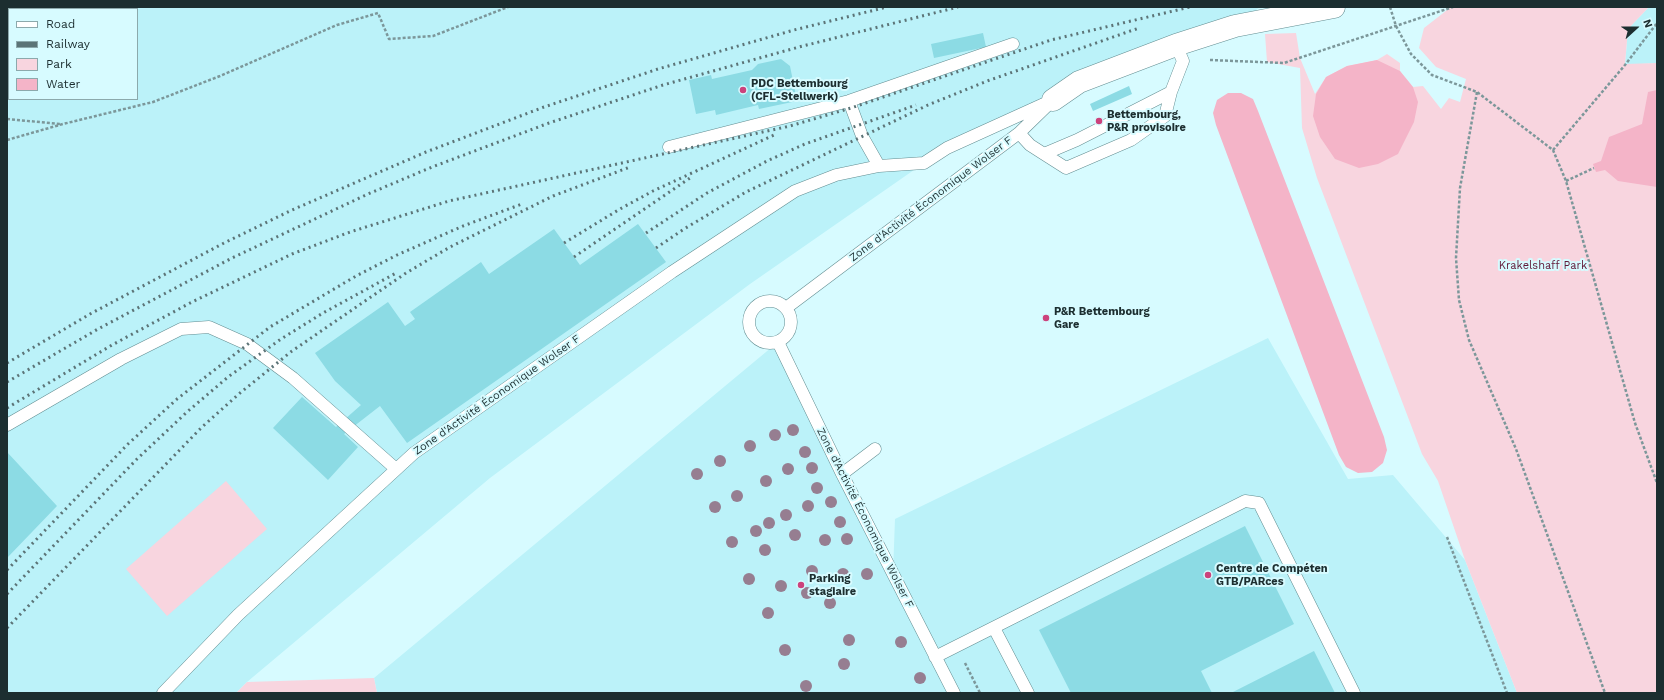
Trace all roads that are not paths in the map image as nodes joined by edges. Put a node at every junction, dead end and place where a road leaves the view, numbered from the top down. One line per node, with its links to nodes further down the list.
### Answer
1 (1334, 7): 3 (street)
2 (1013, 44): 6 (lane)
3 (1176, 45): 4 (lane); 5 (street)
4 (1171, 92): 9 (lane); 9 (lane)
5 (1053, 100): 7 (lane, Zone d'Activité Économique Wolser F); 10 (lane, Zone d'Activité Économique Wolser F)
6 (849, 101): 8 (lane); 10 (lane)
7 (1019, 133): 9 (lane); 11 (lane, Zone d'Activité Économique Wolser F)
8 (669, 147)
9 (1044, 154)
10 (879, 166): 15 (lane, Zone d'Activité Économique Wolser F)
11 (786, 308): 12 (lane); 12 (lane)
12 (778, 342): 16 (lane, Zone d'Activité Économique Wolser F)
13 (7, 425): 15 (lane)
14 (875, 449): 16 (lane)
15 (396, 470): 19 (lane, Zone d'Activité Économique Wolser F)
16 (842, 474): 18 (lane, Zone d'Activité Économique Wolser F)
17 (994, 628): 18 (lane); 21 (lane); 22 (lane)
18 (935, 657): 20 (lane, Zone d'Activité Économique Wolser F)
19 (162, 693)
20 (954, 693)
21 (1028, 693)
22 (1354, 693)

